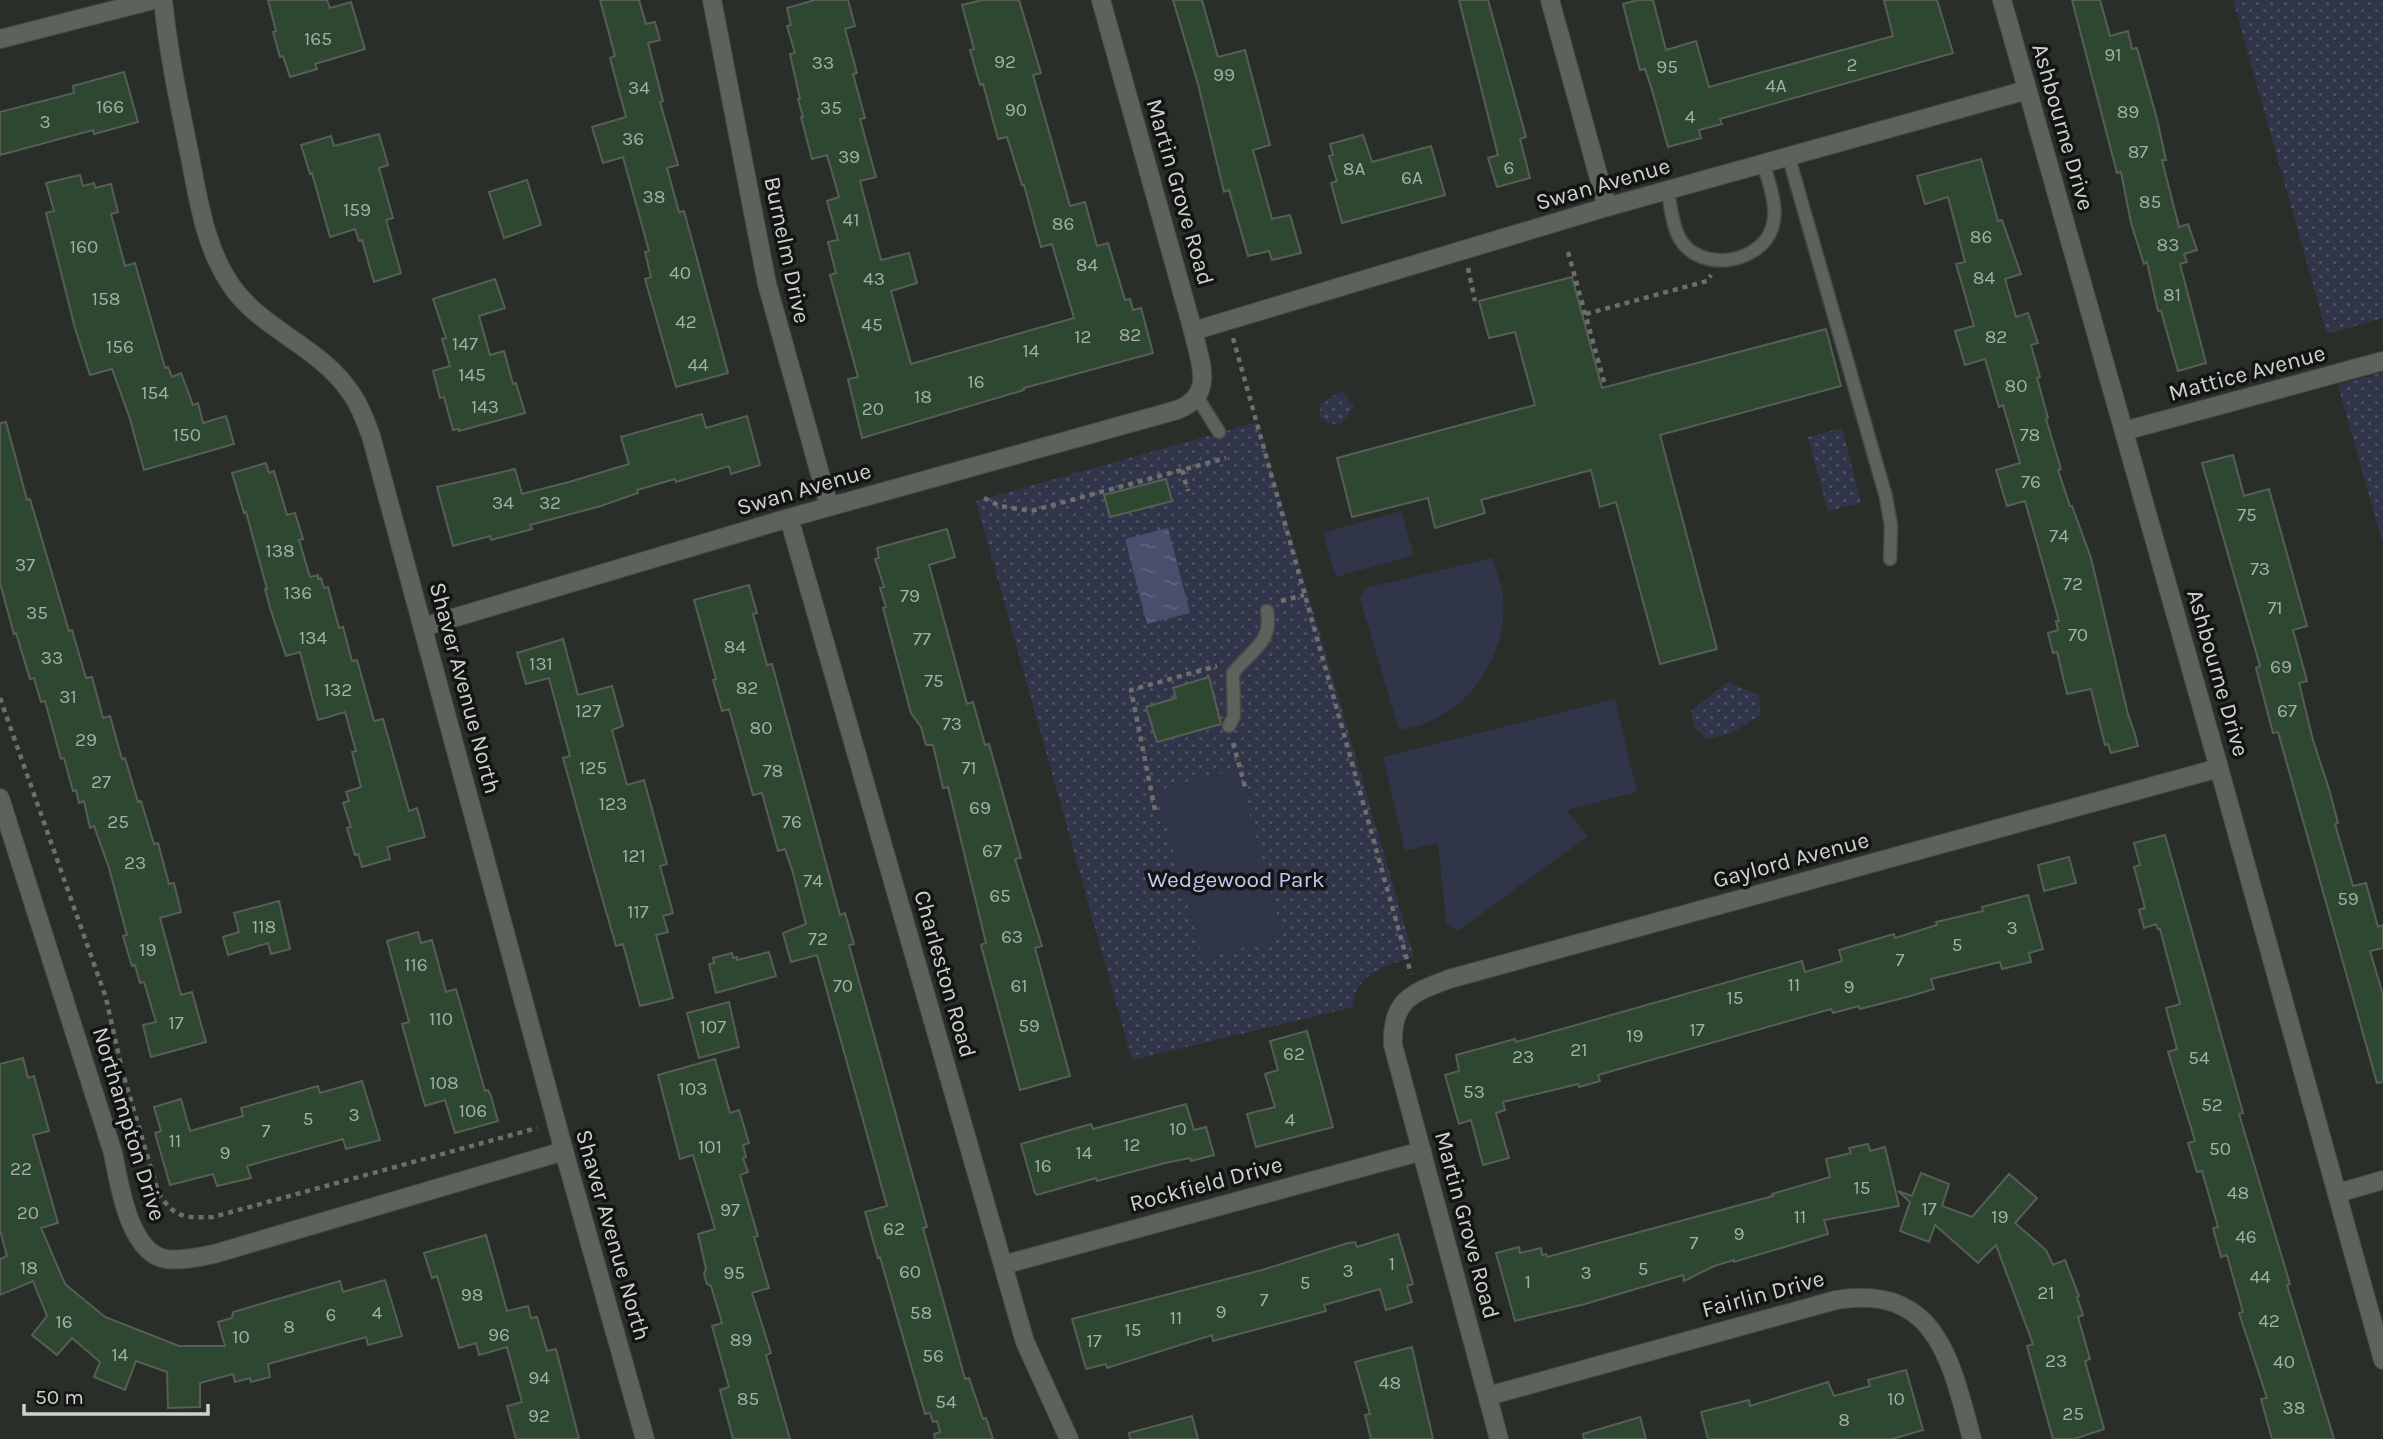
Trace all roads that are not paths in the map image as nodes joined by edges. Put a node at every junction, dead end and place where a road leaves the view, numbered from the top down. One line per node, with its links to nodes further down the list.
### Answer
1 (153, 0): 7 (street)
2 (163, 0): 22 (street, Shaver Avenue North)
3 (712, 0): 18 (street, Burnelm Drive)
4 (1101, 0): 13 (street, Martin Grove Road)
5 (1550, 0): 12 (street)
6 (2002, 0): 8 (street, Ashbourne Drive)
7 (0, 39)
8 (2027, 90): 9 (street, Swan Avenue); 16 (street, Ashbourne Drive)
9 (1788, 158): 10 (street, Swan Avenue); 20 (lane)
10 (1764, 165): 11 (street, Swan Avenue); 11 (lane)
11 (1668, 192): 12 (street, Swan Avenue)
12 (1607, 208): 13 (street, Swan Avenue)
13 (1193, 331): 15 (street, Martin Grove Road)
14 (2383, 361): 16 (street, Mattice Avenue)
15 (1197, 397): 17 (lane); 18 (street, Swan Avenue)
16 (2124, 431): 24 (street, Ashbourne Drive)
17 (1219, 432)
18 (829, 506): 19 (street, Swan Avenue)
19 (789, 518): 22 (street, Swan Avenue); 31 (street, Charleston Road)
20 (1890, 559)
21 (1267, 611): 23 (lane)
22 (423, 627): 28 (street, Shaver Avenue North)
23 (1229, 726)
24 (2219, 768): 26 (street, Gaylord Avenue); 30 (street, Ashbourne Drive)
25 (0, 798): 28 (street, Northampton Drive)
26 (1393, 1024): 27 (street, Martin Grove Road)
27 (1422, 1151): 31 (street, Rockfield Drive); 33 (street, Martin Grove Road)
28 (564, 1152): 34 (street, Shaver Avenue North)
29 (2383, 1181): 30 (street)
30 (2338, 1193): 32 (street, Ashbourne Drive)
31 (1003, 1265): 35 (street, Charleston Road)
32 (2383, 1360)
33 (1488, 1396): 36 (street, Martin Grove Road); 37 (street, Fairlin Drive)
34 (645, 1439)
35 (1069, 1439)
36 (1499, 1439)
37 (1972, 1439)

